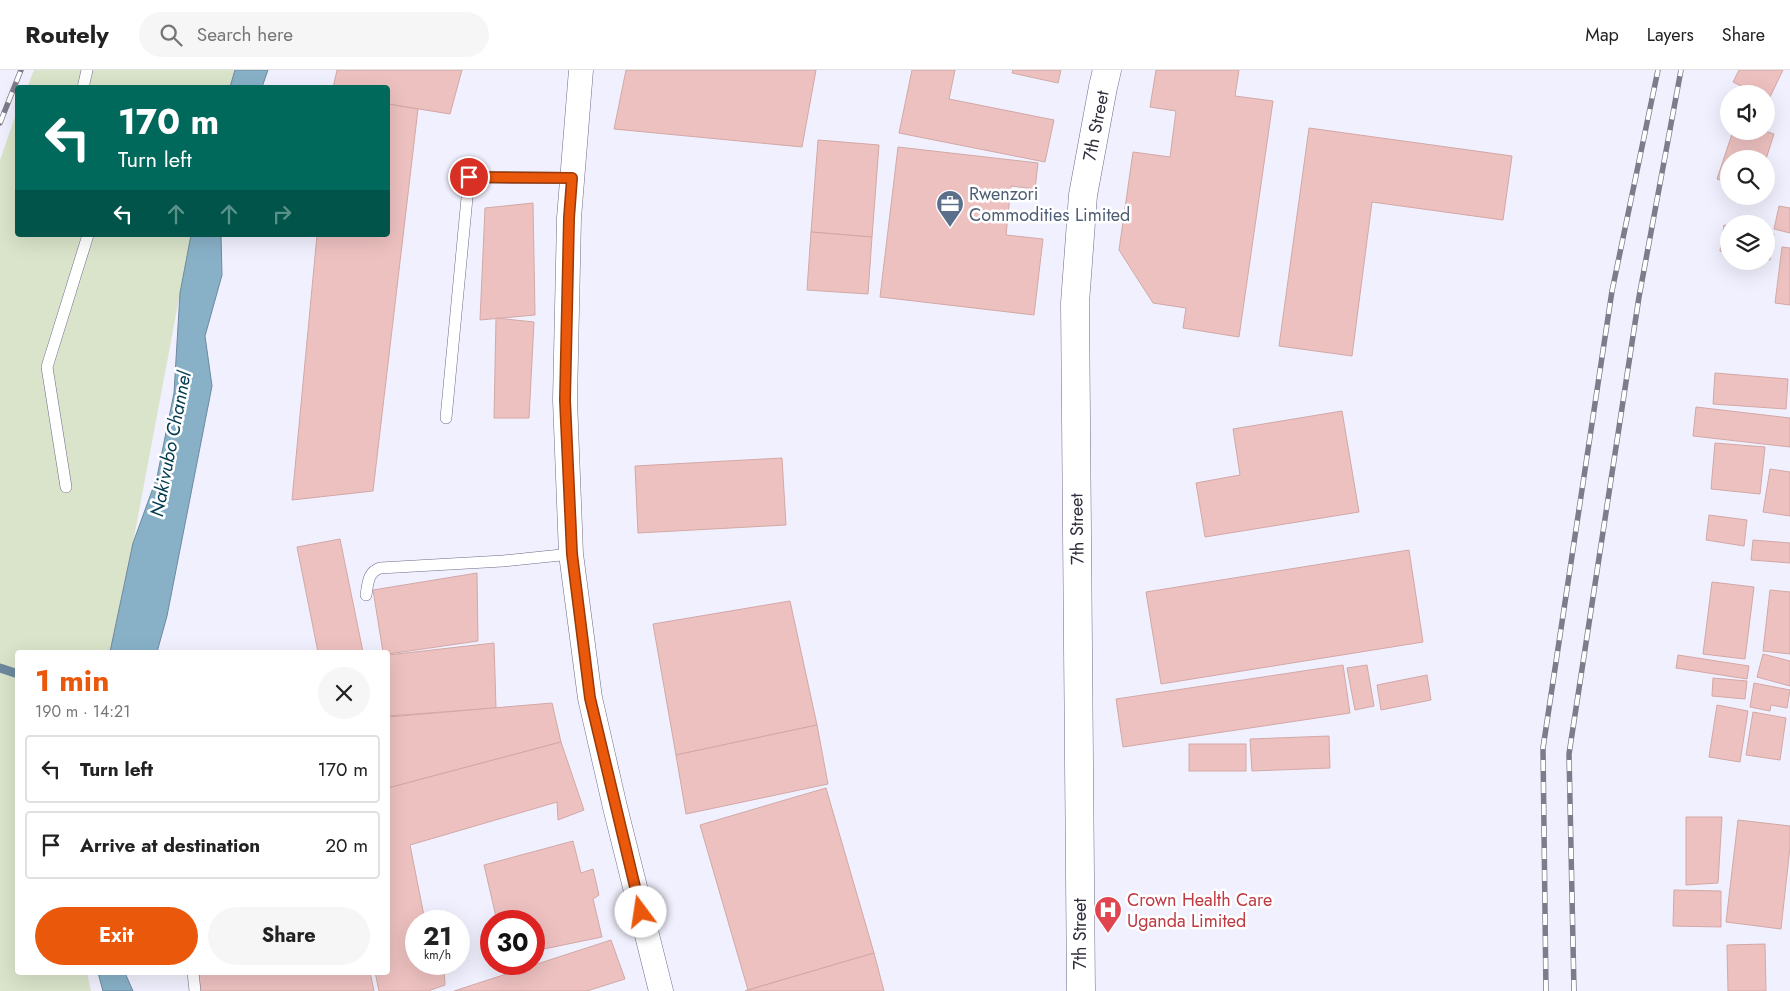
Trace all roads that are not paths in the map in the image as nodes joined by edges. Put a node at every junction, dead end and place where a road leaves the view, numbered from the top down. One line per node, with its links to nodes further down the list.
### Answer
1 (87, 70): 4 (lane)
2 (581, 70): 5 (street)
3 (1107, 70): 14 (street, 7th Street)
4 (83, 85)
5 (572, 178): 7 (lane); 9 (street)
6 (87, 237): 8 (lane)
7 (446, 418)
8 (66, 487)
9 (572, 554): 10 (lane); 13 (street)
10 (366, 595)
11 (193, 975): 12 (lane)
12 (195, 991)
13 (661, 991)
14 (1081, 991)

